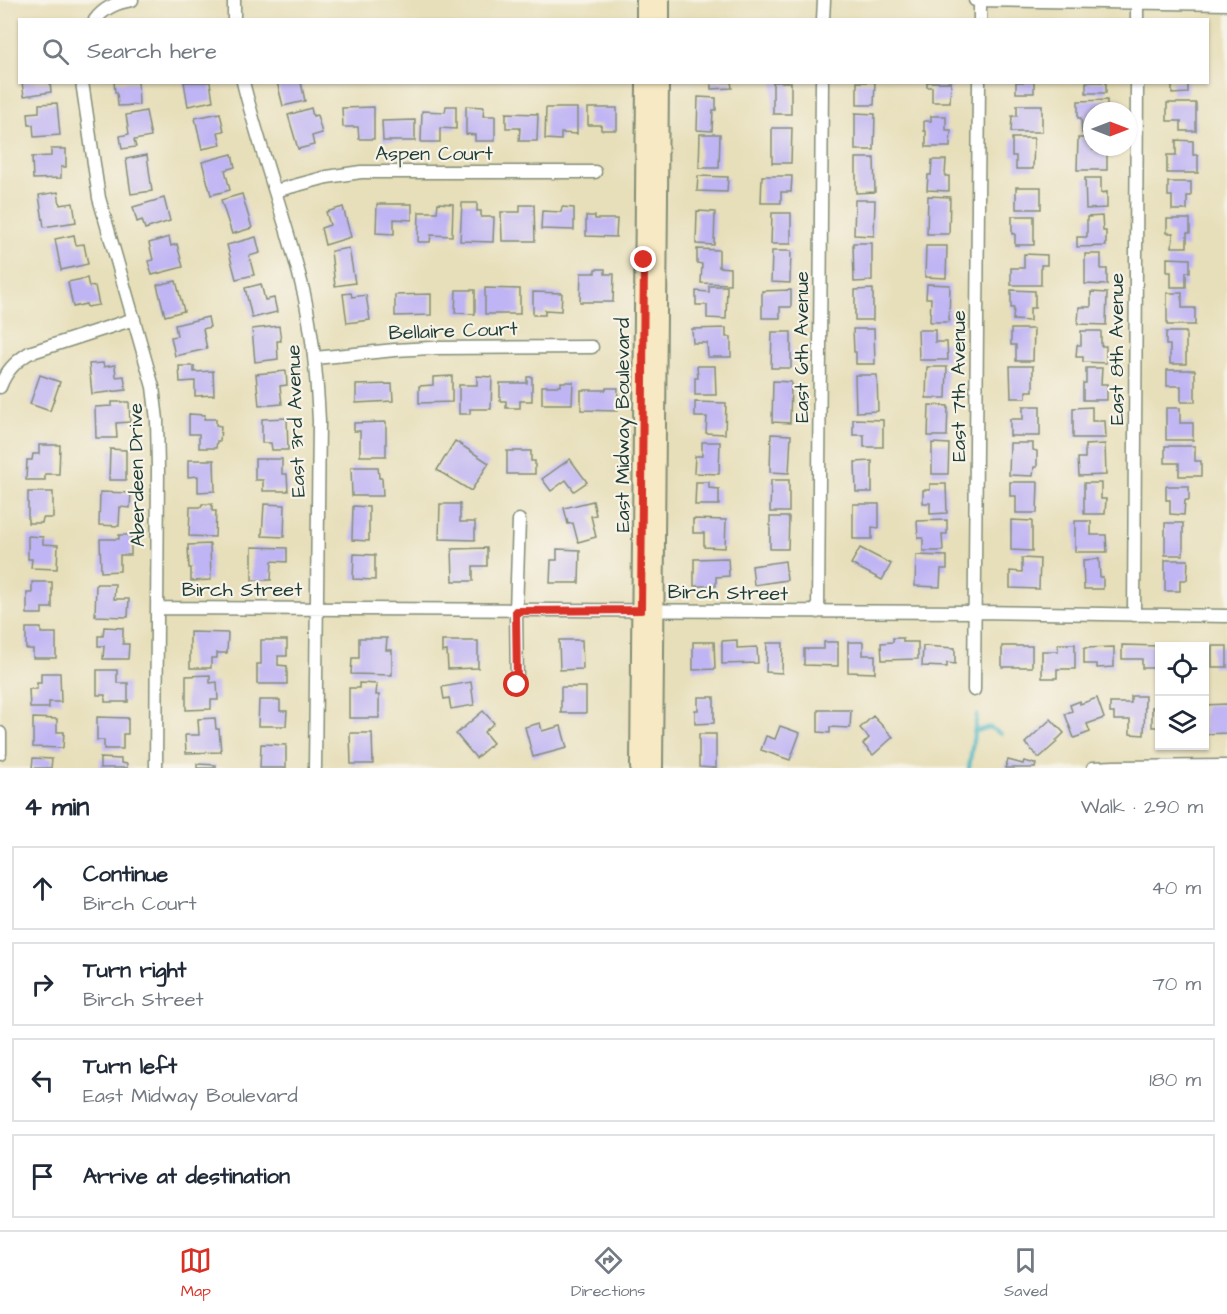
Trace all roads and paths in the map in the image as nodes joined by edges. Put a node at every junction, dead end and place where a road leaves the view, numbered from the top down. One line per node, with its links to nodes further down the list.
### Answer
1 (132, 0): 10 (street)
2 (234, 0): 11 (street)
3 (645, 0): 12 (main road)
4 (661, 0): 13 (main road)
5 (824, 0): 14 (street)
6 (975, 0): 7 (street)
7 (980, 0): 8 (street); 15 (street)
8 (1137, 3): 9 (street); 16 (street)
9 (1227, 4)
10 (96, 18)
11 (234, 18)
12 (645, 18)
13 (661, 18)
14 (823, 18)
15 (980, 18)
16 (1137, 18)
17 (82, 84): 26 (street, Aberdeen Drive)
18 (244, 84): 25 (street, East 3rd Avenue)
19 (645, 84): 33 (main road, East Midway Boulevard)
20 (660, 84): 33 (main road, East Midway Boulevard)
21 (822, 84): 35 (street, East 6th Avenue)
22 (979, 84): 36 (street, East 7th Avenue)
23 (1137, 84): 37 (street, East 8th Avenue)
24 (595, 172): 25 (street, Aspen Court)
25 (275, 191): 28 (street, East 3rd Avenue)
26 (134, 319): 29 (street); 31 (street, Aberdeen Drive)
27 (592, 347): 28 (street, Bellaire Court)
28 (315, 358): 32 (street, East 3rd Avenue)
29 (0, 387)
30 (519, 520): 34 (street)
31 (157, 608): 32 (street, Birch Street); 44 (street, Aberdeen Drive)
32 (317, 609): 34 (street, Birch Street); 45 (street, East 3rd Avenue)
33 (648, 610): 34 (street, Birch Street); 35 (street, Birch Street); 46 (main road, East Midway Boulevard); 47 (main road, East Midway Boulevard)
34 (516, 611): 39 (street)
35 (818, 612): 36 (street, Birch Street)
36 (976, 612): 37 (street, Birch Street); 40 (street, East 7th Avenue)
37 (1134, 615): 38 (street, Birch Street)
38 (1227, 616)
39 (517, 685)
40 (974, 690)
41 (0, 733): 42 (street)
42 (0, 753)
43 (1227, 766): 48 (street)
44 (156, 768)
45 (315, 768)
46 (639, 768)
47 (654, 768)
48 (1093, 768)

